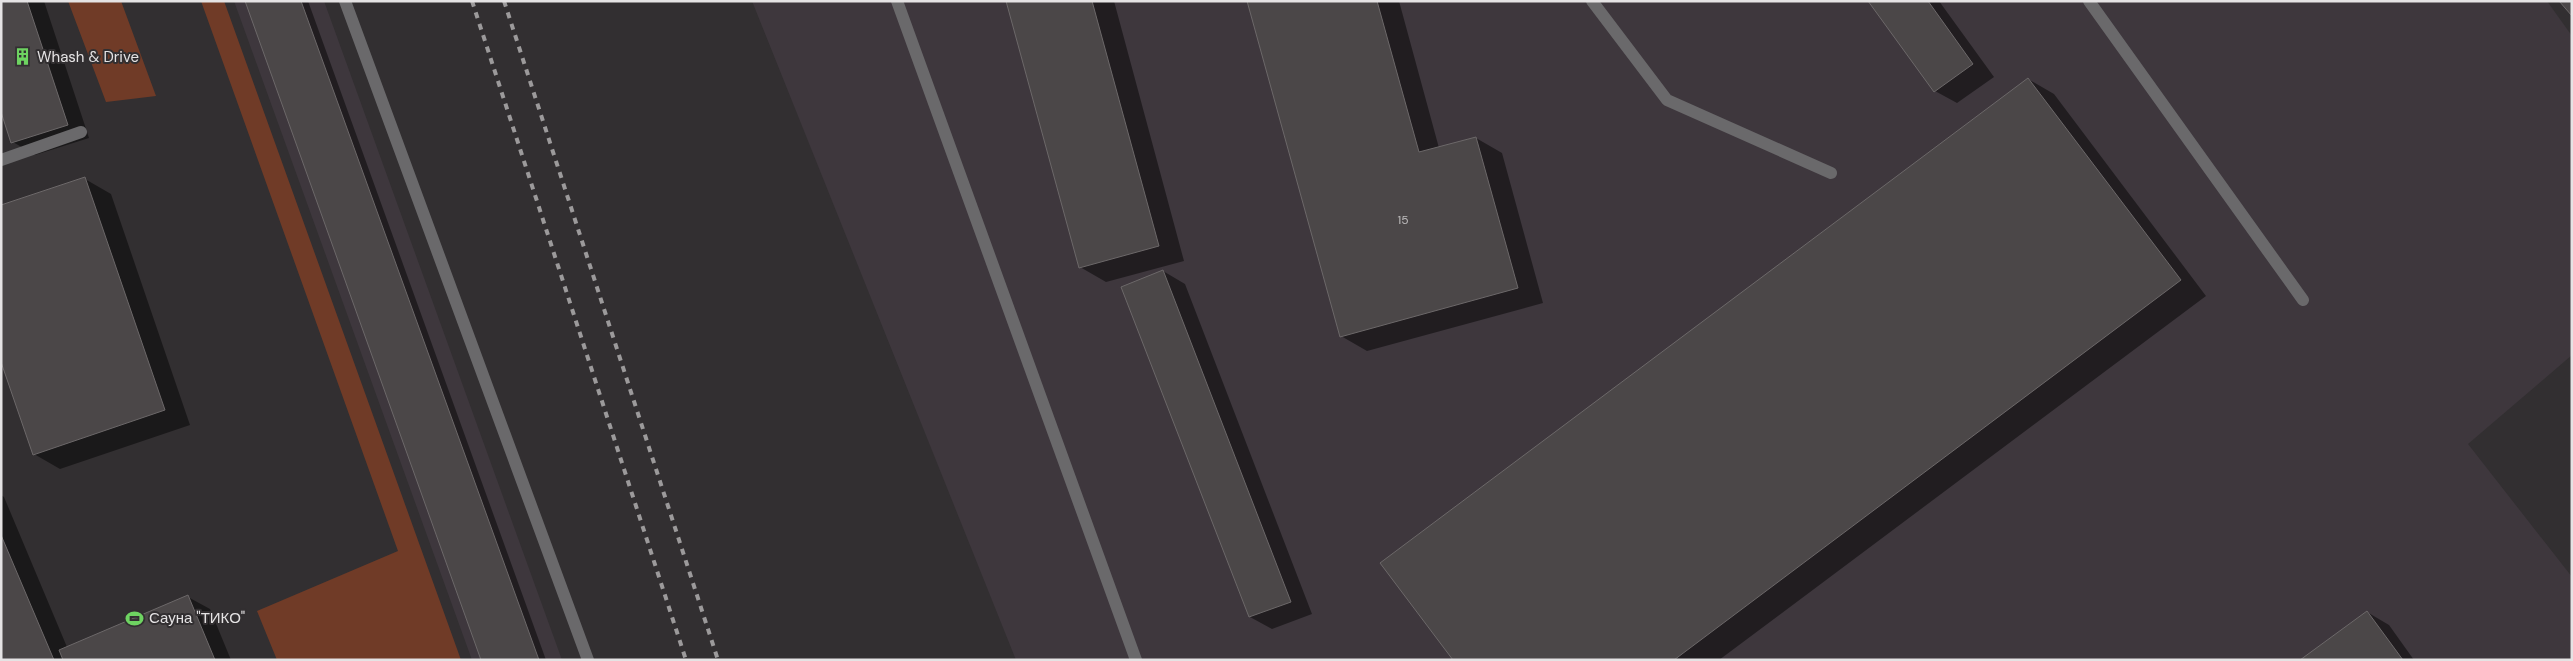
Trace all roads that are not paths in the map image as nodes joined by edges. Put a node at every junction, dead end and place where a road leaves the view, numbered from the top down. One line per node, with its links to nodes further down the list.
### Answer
1 (345, 1): 9 (lane)
2 (897, 1): 10 (lane)
3 (1592, 1): 7 (lane)
4 (2089, 1): 8 (lane)
5 (81, 132): 6 (lane)
6 (1, 160)
7 (1831, 173)
8 (2303, 300)
9 (588, 660)
10 (1136, 660)

